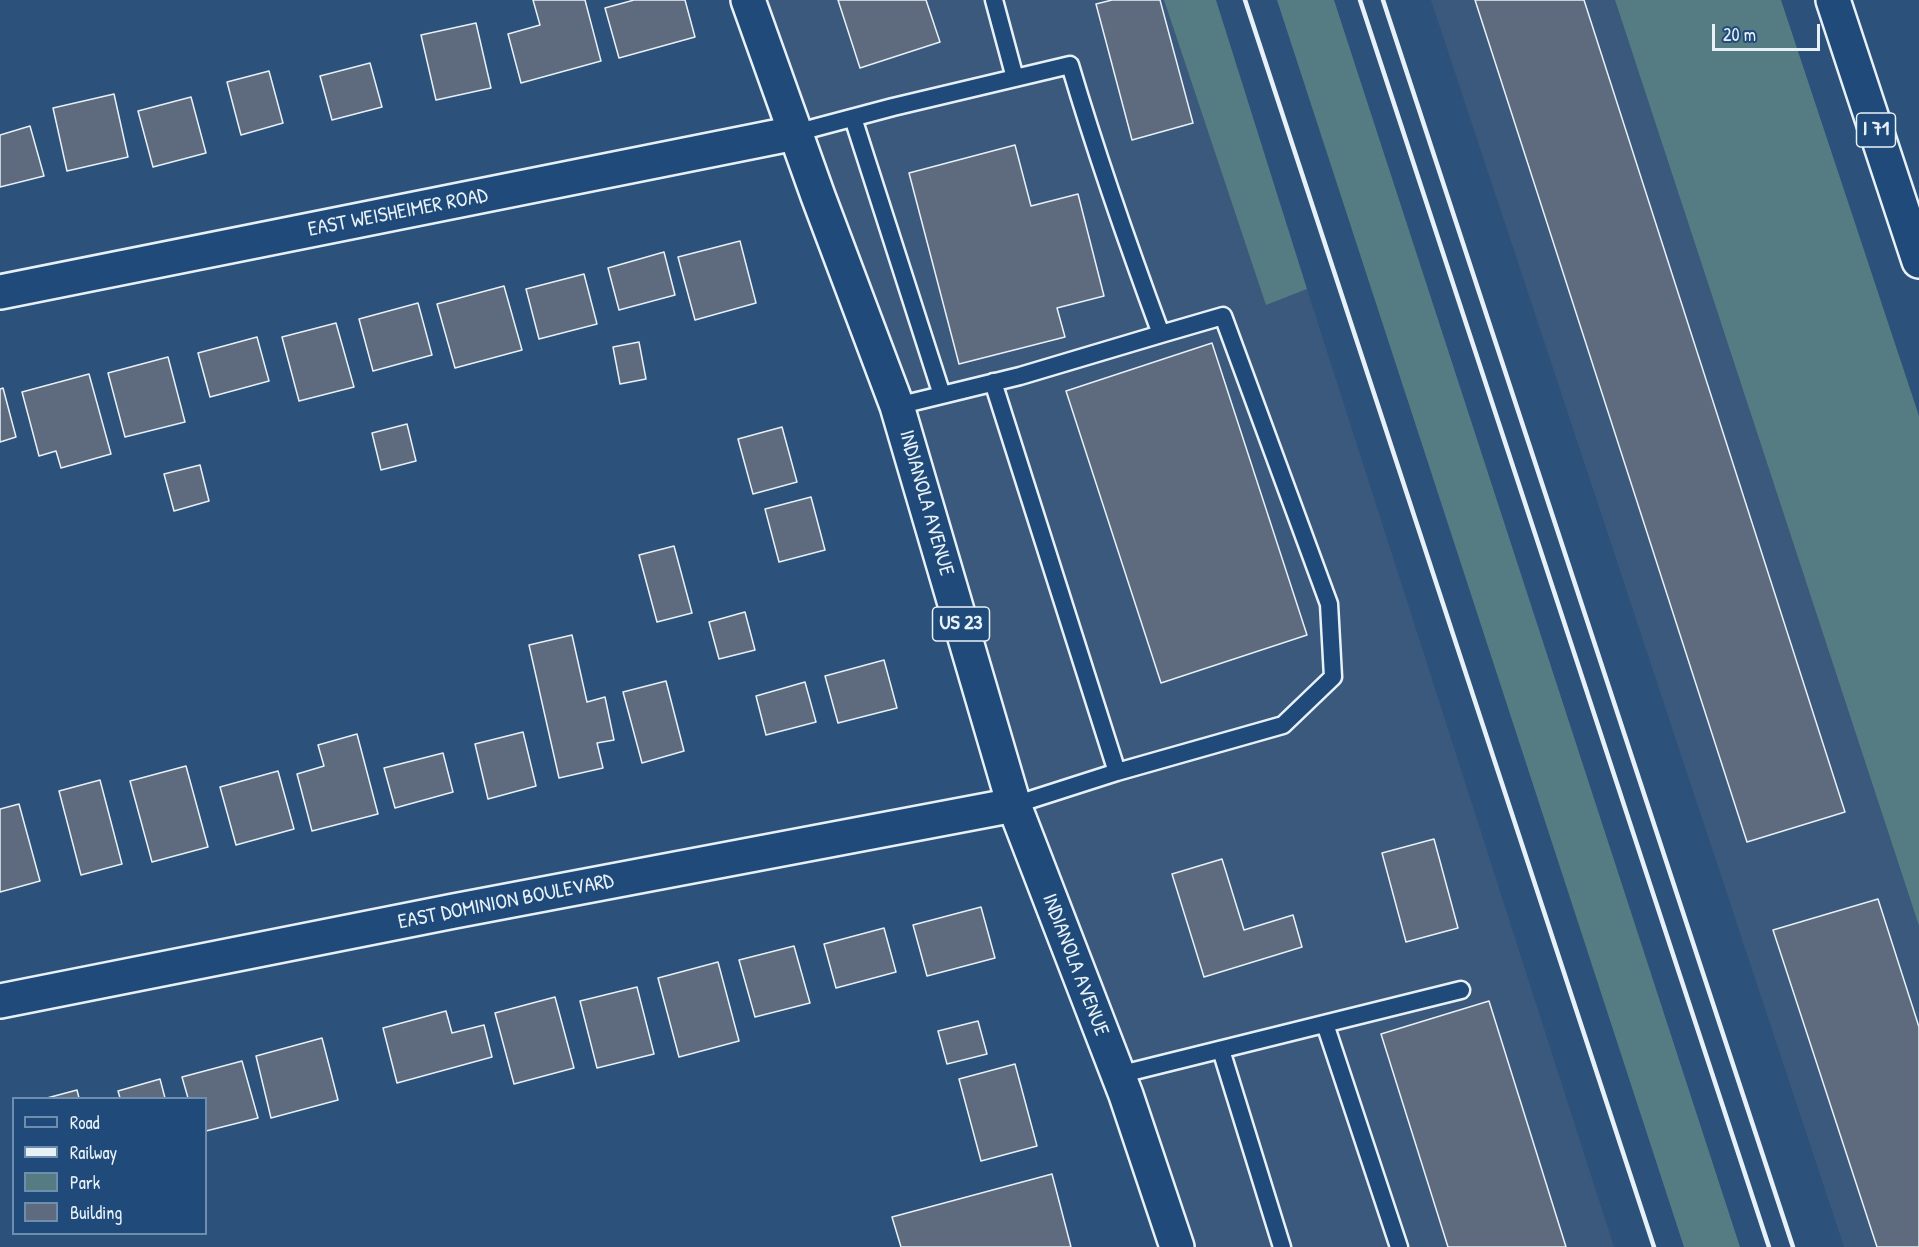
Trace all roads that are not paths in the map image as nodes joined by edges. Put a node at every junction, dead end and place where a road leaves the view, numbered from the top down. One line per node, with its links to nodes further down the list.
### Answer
1 (748, 0): 6 (main road, INDIANOLA AVENUE / US 23)
2 (993, 0): 4 (lane)
3 (1833, 0): 7 (main road, I 71)
4 (1015, 78): 5 (lane); 9 (lane)
5 (853, 117): 6 (lane); 11 (lane)
6 (795, 133): 8 (main road, EAST WEISHEIMER ROAD); 12 (main road, INDIANOLA AVENUE / US 23)
7 (1919, 261)
8 (0, 292)
9 (1161, 334): 10 (lane); 13 (lane)
10 (993, 382): 11 (lane); 13 (lane)
11 (942, 395): 12 (lane)
12 (897, 406): 14 (main road, INDIANOLA AVENUE / US 23)
13 (1117, 772): 14 (lane)
14 (1014, 805): 16 (main road, EAST DOMINION BOULEVARD); 19 (main road, INDIANOLA AVENUE / US 23)
15 (1461, 990): 17 (lane)
16 (0, 1001)
17 (1325, 1024): 18 (lane); 22 (lane)
18 (1221, 1050): 19 (lane); 21 (lane)
19 (1118, 1075): 20 (main road, INDIANOLA AVENUE / US 23)
20 (1177, 1247)
21 (1282, 1247)
22 (1399, 1247)

